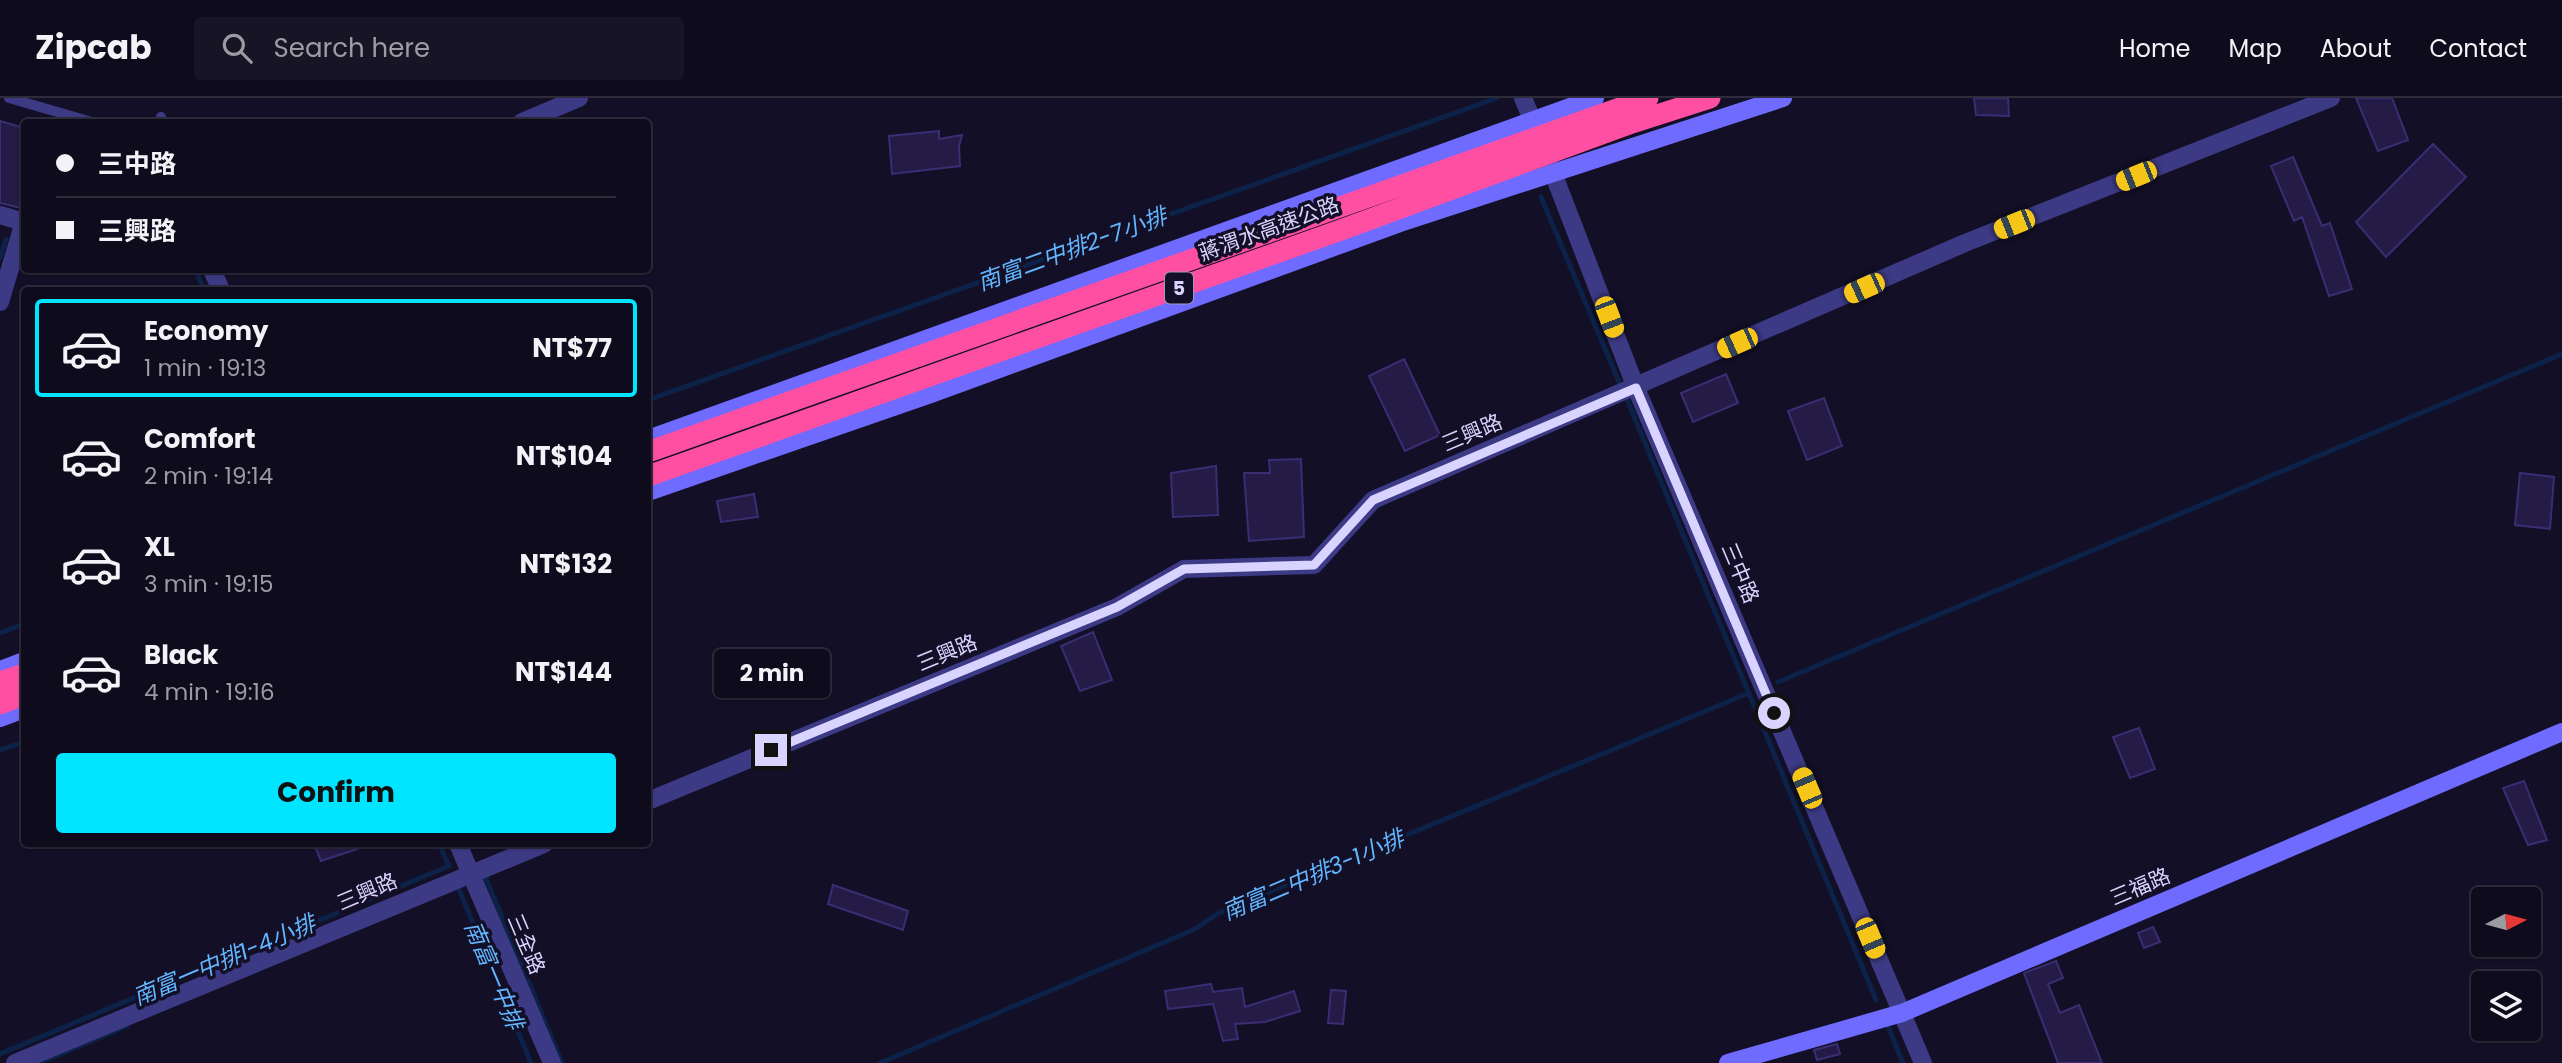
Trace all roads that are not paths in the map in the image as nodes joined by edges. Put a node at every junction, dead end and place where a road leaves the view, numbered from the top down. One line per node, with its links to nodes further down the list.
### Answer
1 (9, 98): 9 (lane)
2 (579, 98): 10 (street)
3 (1523, 98): 11 (street, 三中路)
4 (1595, 98): 11 (main road)
5 (1648, 98): 19 (highway, 蔣渭水高速公路 / 5, bridge)
6 (1710, 98): 20 (highway, 蔣渭水高速公路 / 5, bridge)
7 (1783, 98): 12 (main road)
8 (2331, 98): 17 (street, 三興路)
9 (82, 119)
10 (529, 119)
11 (1532, 120): 12 (street, 三中路); 18 (main road)
12 (1554, 175): 17 (street, 三中路); 21 (main road)
13 (0, 215): 14 (street)
14 (21, 221)
15 (21, 232): 16 (street)
16 (0, 302)
17 (1636, 388): 31 (street, 三興路); 35 (street, 三中路)
18 (651, 438)
19 (651, 451)
20 (651, 475)
21 (651, 491)
22 (21, 662): 23 (main road)
23 (0, 670)
24 (21, 675): 25 (highway)
25 (0, 682)
26 (21, 696): 27 (highway)
27 (0, 704)
28 (21, 710): 29 (main road)
29 (0, 718)
30 (2562, 732): 35 (main road, 三福路)
31 (651, 800)
32 (459, 847): 34 (street, 三全路)
33 (536, 847): 34 (street, 三興路)
34 (471, 873): 36 (street, 三興路); 37 (street, 三全路)
35 (1902, 1013): 38 (main road, 三福路); 39 (street, 三中路)
36 (15, 1063)
37 (552, 1063)
38 (1728, 1063)
39 (1923, 1063)

